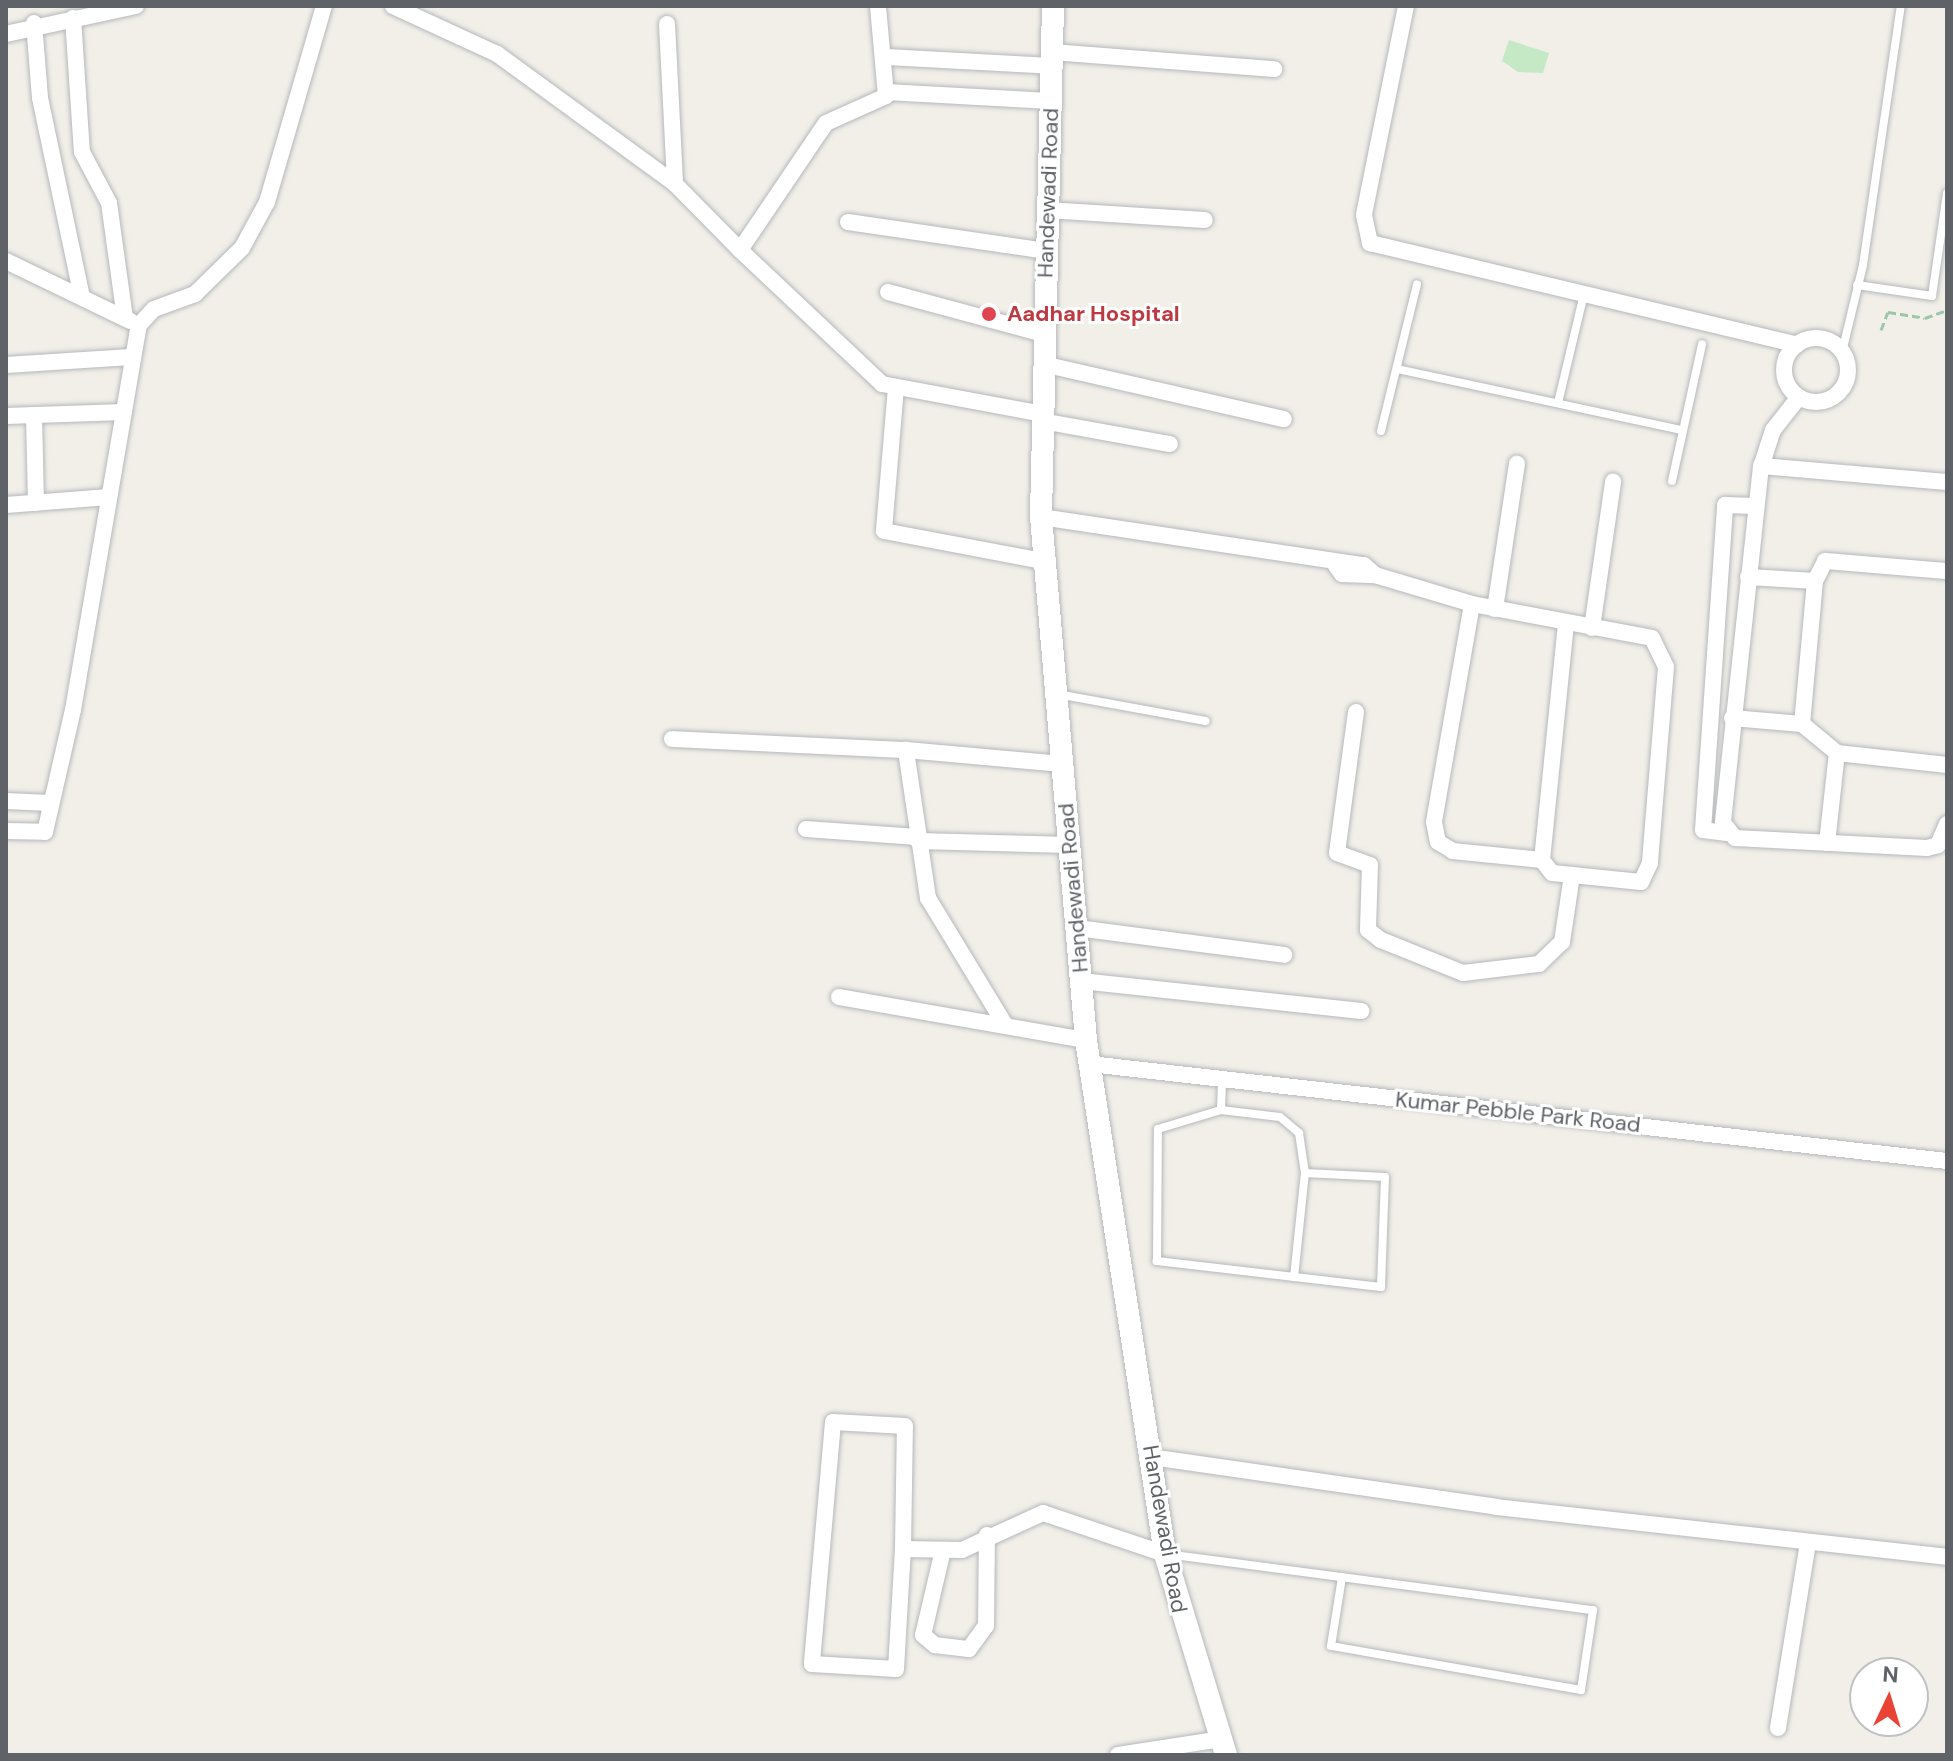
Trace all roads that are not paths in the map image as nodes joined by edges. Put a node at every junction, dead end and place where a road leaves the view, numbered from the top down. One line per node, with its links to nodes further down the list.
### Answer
1 (136, 6): 8 (street)
2 (324, 6): 30 (street)
3 (393, 6): 17 (street)
4 (878, 6): 12 (street)
5 (1053, 6): 13 (main road, Handewadi Road)
6 (1406, 6): 28 (street)
7 (1901, 6): 26 (lane)
8 (73, 18): 9 (street); 30 (street)
9 (34, 23): 11 (street); 29 (street)
10 (667, 24): 17 (street)
11 (6, 34)
12 (887, 57): 13 (street); 15 (street)
13 (1052, 59): 14 (street); 16 (main road, Handewadi Road)
14 (1274, 69)
15 (887, 92): 16 (street); 22 (street)
16 (1050, 101): 19 (main road, Handewadi Road)
17 (675, 184): 22 (street)
18 (1947, 193): 26 (lane)
19 (1047, 210): 20 (street); 23 (main road, Handewadi Road)
20 (1205, 220)
21 (848, 222): 23 (street)
22 (740, 250): 39 (street)
23 (1046, 251): 31 (main road, Handewadi Road)
24 (8, 263): 29 (street)
25 (1417, 284): 38 (lane)
26 (1857, 285): 34 (lane)
27 (888, 292): 31 (street)
28 (1584, 294): 33 (street); 41 (lane)
29 (82, 297): 30 (street)
30 (132, 322): 35 (street)
31 (1044, 334): 36 (main road, Handewadi Road)
32 (1702, 344): 47 (lane)
33 (1797, 345): 34 (street); 40 (street)
34 (1842, 352): 40 (street)
35 (131, 357): 37 (street); 42 (street)
36 (1043, 364): 45 (main road, Handewadi Road); 46 (street)
37 (6, 365)
38 (1397, 369): 41 (lane); 48 (lane)
39 (896, 387): 45 (street); 60 (street)
40 (1799, 397): 51 (street)
41 (1558, 403): 47 (lane)
42 (124, 412): 43 (street); 55 (street)
43 (34, 415): 44 (street); 56 (street)
44 (6, 416)
45 (1042, 418): 49 (street); 59 (main road, Handewadi Road)
46 (1284, 419)
47 (1682, 430): 52 (lane)
48 (1381, 431)
49 (1170, 444)
50 (1517, 464): 65 (street)
51 (1761, 466): 54 (street); 58 (street)
52 (1672, 481)
53 (1613, 482): 67 (street)
54 (1947, 482)
55 (109, 497): 56 (street); 79 (street)
56 (36, 503): 57 (street)
57 (6, 505)
58 (1756, 506): 62 (street); 83 (street)
59 (1041, 517): 60 (main road, Handewadi Road); 64 (street)
60 (1043, 561): 68 (main road, Handewadi Road)
61 (1947, 571): 63 (street)
62 (1748, 577): 63 (street); 70 (street)
63 (1815, 581): 72 (street)
64 (1472, 604): 65 (street); 87 (street)
65 (1495, 609): 66 (street)
66 (1566, 624): 67 (street); 87 (street)
67 (1592, 628): 88 (street)
68 (1055, 694): 71 (lane); 76 (main road, Handewadi Road)
69 (1356, 712): 88 (street)
70 (1732, 718): 72 (street); 83 (street)
71 (1206, 721)
72 (1802, 724): 75 (street)
73 (672, 739): 74 (street)
74 (906, 750): 76 (street); 84 (street)
75 (1837, 753): 77 (street); 85 (street)
76 (1062, 764): 86 (main road, Handewadi Road)
77 (1947, 765)
78 (6, 801): 79 (street)
79 (50, 803): 82 (street)
80 (1947, 824): 85 (street)
81 (806, 829): 84 (street)
82 (6, 831)
83 (1727, 833): 85 (street)
84 (918, 839): 86 (street); 94 (street)
85 (1827, 843)
86 (1070, 845): 89 (main road, Handewadi Road)
87 (1542, 860): 88 (street)
88 (1572, 875)
89 (1077, 928): 90 (street); 91 (main road, Handewadi Road)
90 (1284, 955)
91 (1081, 981): 93 (street); 95 (main road, Handewadi Road)
92 (839, 997): 94 (street)
93 (1361, 1011)
94 (1004, 1023): 95 (street)
95 (1086, 1040): 96 (main road, Handewadi Road)
96 (1090, 1064): 97 (street, Kumar Pebble Park Road); 102 (main road, Handewadi Road)
97 (1222, 1079): 98 (lane); 99 (street, Kumar Pebble Park Road)
98 (1221, 1110): 100 (lane); 101 (lane)
99 (1947, 1161)
100 (1305, 1173): 101 (lane); 101 (lane)
101 (1294, 1277)
102 (1151, 1457): 104 (street); 107 (main road, Handewadi Road)
103 (987, 1535): 106 (street); 106 (street); 107 (street)
104 (1808, 1542): 108 (street); 110 (street)
105 (903, 1549): 105 (street); 106 (street)
106 (943, 1550)
107 (1165, 1554): 109 (lane); 111 (main road, Handewadi Road)
108 (1947, 1557)
109 (1342, 1577): 109 (lane)
110 (1778, 1728)
111 (1223, 1747): 112 (street)
112 (1118, 1755)

